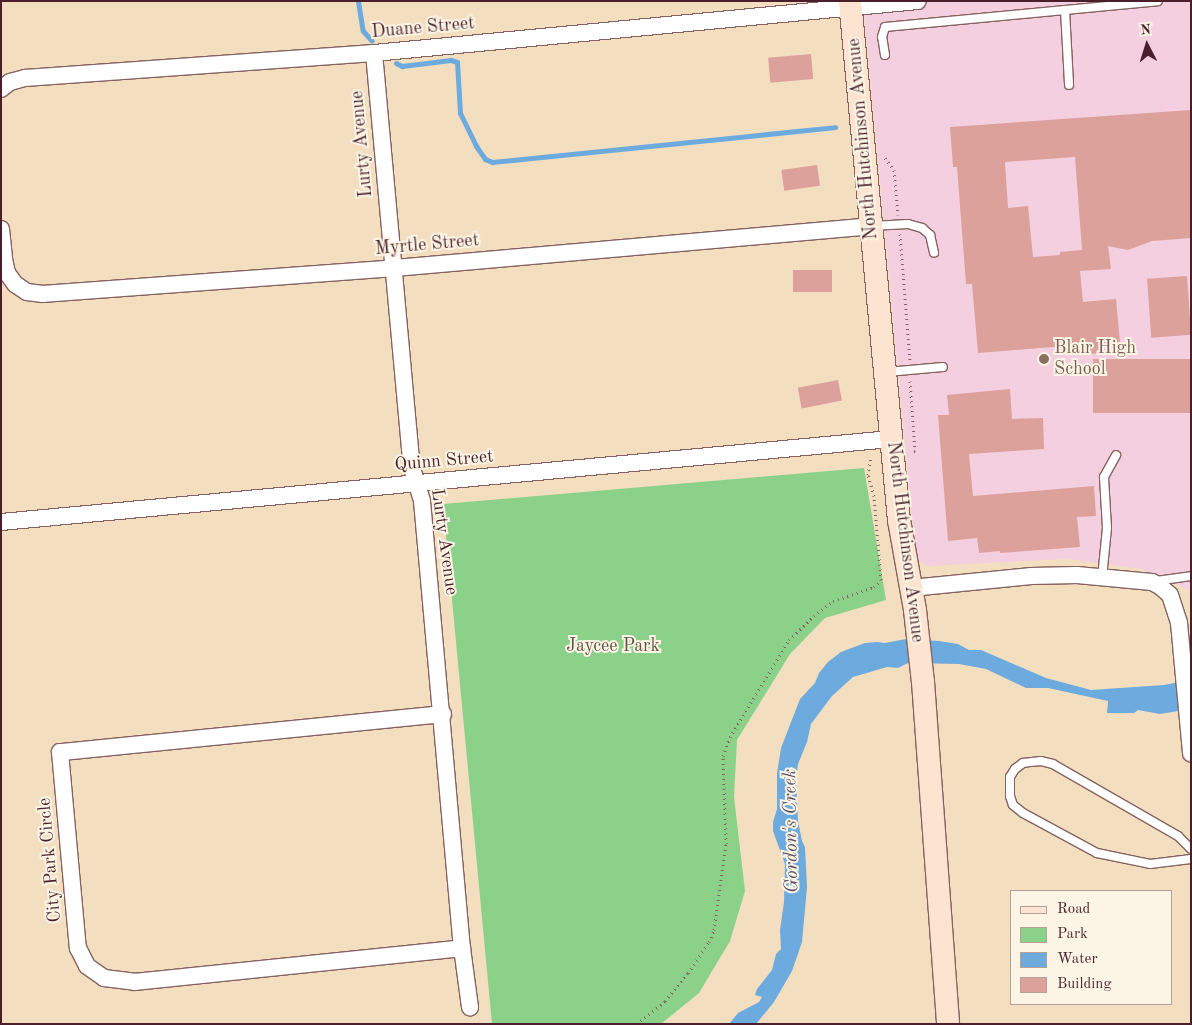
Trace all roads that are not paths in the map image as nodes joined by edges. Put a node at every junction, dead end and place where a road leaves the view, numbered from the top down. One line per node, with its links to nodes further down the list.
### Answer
1 (918, 1): 3 (street, Duane Street)
2 (1158, 1): 4 (lane)
3 (850, 5): 5 (street, Duane Street); 9 (main road, North Hutchinson Avenue)
4 (1065, 10): 6 (lane); 7 (lane)
5 (374, 53): 8 (street, Duane Street); 12 (street, Lurty Avenue)
6 (885, 55)
7 (1070, 85)
8 (1, 89)
9 (871, 226): 11 (lane); 12 (street, Myrtle Street); 14 (main road, North Hutchinson Avenue)
10 (1, 230): 12 (street, Myrtle Street)
11 (934, 253)
12 (394, 268): 17 (street, Lurty Avenue)
13 (943, 367): 14 (lane)
14 (885, 372): 15 (main road, North Hutchinson Avenue)
15 (892, 446): 17 (street, Quinn Street); 22 (main road, North Hutchinson Avenue)
16 (1116, 455): 20 (lane)
17 (417, 484): 18 (street, Quinn Street); 23 (street, Lurty Avenue)
18 (1, 522)
19 (1191, 576): 21 (lane)
20 (1102, 578): 21 (street); 22 (street)
21 (1152, 582): 24 (street)
22 (913, 599): 29 (main road, North Hutchinson Avenue)
23 (443, 714): 27 (street, Lurty Avenue); 27 (street, City Park Circle)
24 (1191, 753)
25 (1191, 849): 26 (lane)
26 (1191, 859)
27 (462, 948): 28 (street, Lurty Avenue)
28 (470, 1007)
29 (948, 1024)

